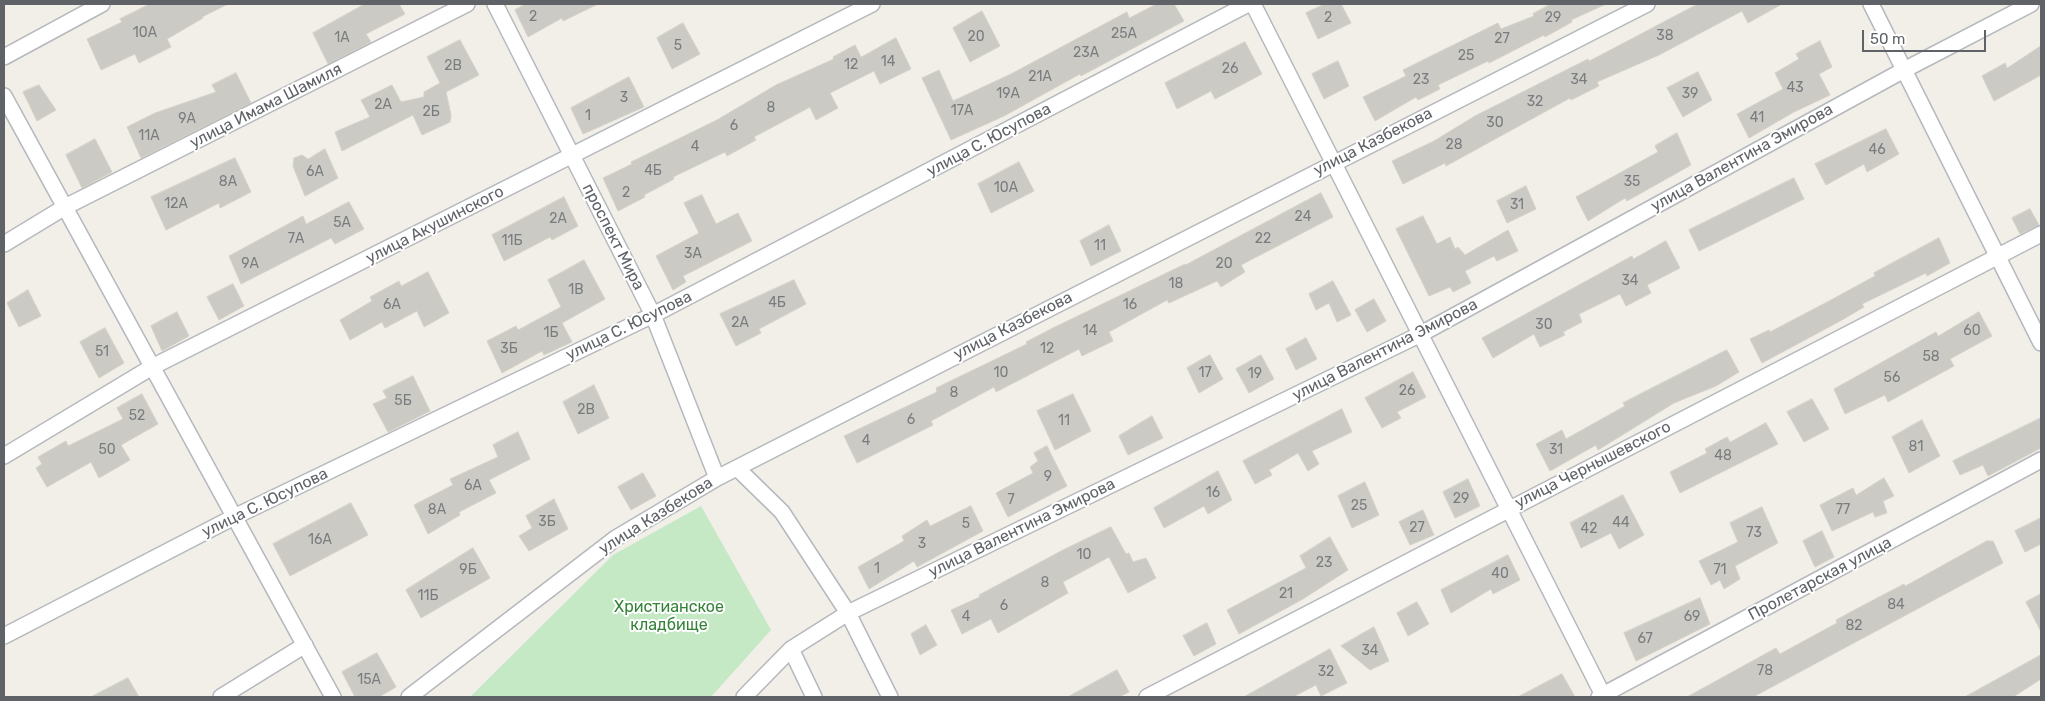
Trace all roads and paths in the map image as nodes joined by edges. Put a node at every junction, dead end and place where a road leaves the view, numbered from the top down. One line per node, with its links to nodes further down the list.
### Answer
1 (102, 4): 10 (street)
2 (467, 4): 15 (street, улица Имама Шамиля)
3 (494, 4): 13 (street, проспект Мира)
4 (872, 4): 13 (street, улица Акушинского)
5 (1248, 4): 19 (street, улица С. Юсупова)
6 (1253, 4): 14 (street)
7 (1647, 4): 14 (street, улица Казбекова)
8 (1871, 4): 11 (street)
9 (2031, 4): 11 (street, улица Валентина Эмирова)
10 (4, 58)
11 (1904, 70): 18 (street); 20 (street, улица Валентина Эмирова)
12 (4, 96): 15 (street)
13 (572, 157): 19 (street, проспект Мира); 22 (street, улица Акушинского)
14 (1333, 162): 20 (street); 25 (street, улица Казбекова)
15 (65, 207): 17 (street, улица Имама Шамиля); 22 (street)
16 (2041, 234): 18 (street, улица Чернышевского)
17 (4, 244)
18 (1998, 256): 21 (street); 27 (street, улица Чернышевского)
19 (653, 315): 26 (street, проспект Мира); 28 (street, улица С. Юсупова)
20 (1420, 334): 27 (street); 29 (street, улица Валентина Эмирова)
21 (2041, 342)
22 (152, 367): 23 (street, улица Акушинского); 28 (street)
23 (4, 456)
24 (2041, 460): 33 (street, Пролетарская улица)
25 (737, 468): 26 (street, улица Казбекова); 29 (street)
26 (717, 478): 36 (street, улица Казбекова)
27 (1509, 508): 33 (street); 40 (street, улица Чернышевского)
28 (234, 517): 30 (street, улица С. Юсупова); 31 (street)
29 (848, 613): 32 (street, улица Валентина Эмирова); 39 (street)
30 (4, 636)
31 (305, 645): 34 (street); 35 (street)
32 (791, 648): 37 (street, улица Валентина Эмирова); 38 (street)
33 (1602, 696)
34 (221, 697)
35 (333, 697)
36 (409, 697)
37 (744, 697)
38 (814, 697)
39 (890, 697)
40 (1147, 697)

